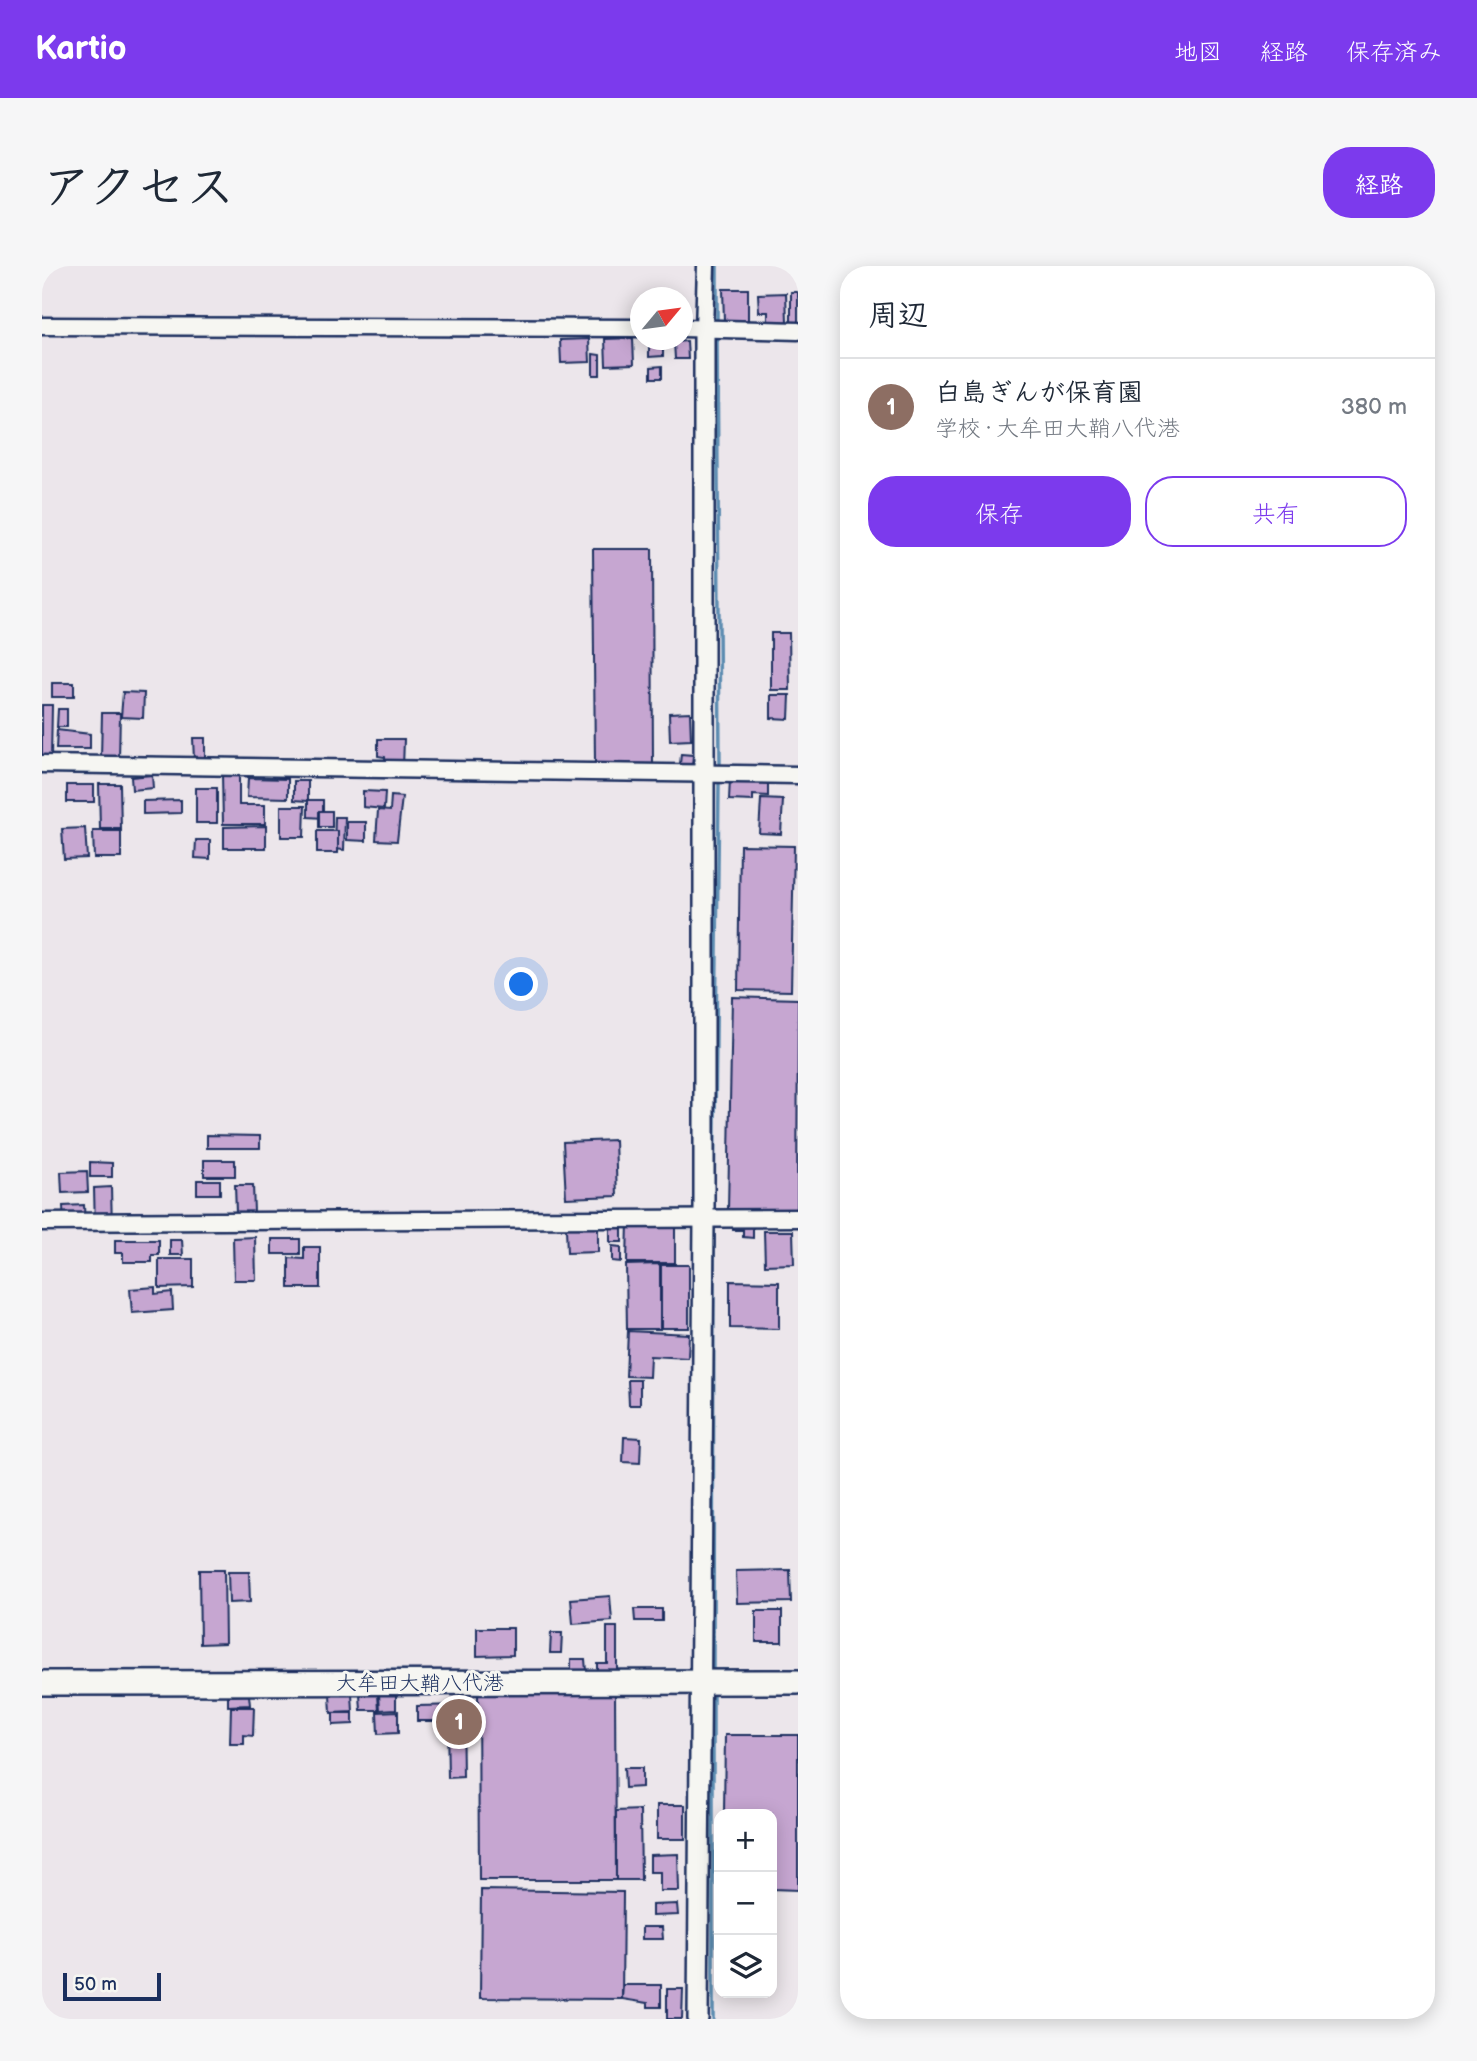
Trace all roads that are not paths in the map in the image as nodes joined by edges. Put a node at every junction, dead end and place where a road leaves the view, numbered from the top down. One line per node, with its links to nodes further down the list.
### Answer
1 (706, 266): 5 (street)
2 (42, 327): 3 (street)
3 (630, 328)
4 (693, 328): 5 (street)
5 (712, 329): 6 (street); 8 (street)
6 (798, 331)
7 (42, 764): 8 (street)
8 (701, 773): 9 (street); 10 (street)
9 (798, 775)
10 (704, 1217): 11 (street); 12 (street); 14 (street)
11 (798, 1218)
12 (42, 1222)
13 (798, 1682): 14 (main road, 大牟田大鞘八代港)
14 (699, 1683): 15 (main road, 大牟田大鞘八代港); 16 (street)
15 (42, 1684)
16 (698, 2019)

